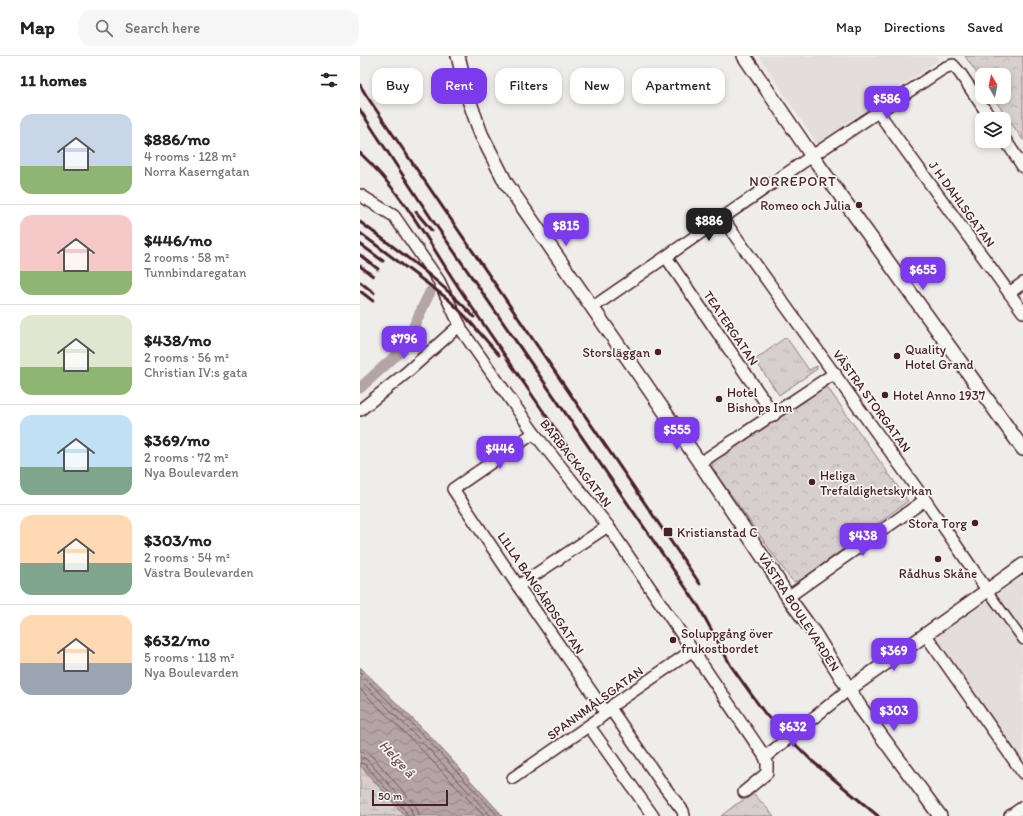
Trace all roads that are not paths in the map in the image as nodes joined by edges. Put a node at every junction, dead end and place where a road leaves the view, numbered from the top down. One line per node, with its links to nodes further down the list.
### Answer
1 (458, 56): 13 (street, VÄSTRA BOULEVARDEN)
2 (744, 56): 6 (street)
3 (878, 112): 4 (street); 6 (street); 12 (street, J H DAHLSGATAN)
4 (986, 112)
5 (1011, 148): 7 (street)
6 (812, 156): 9 (street); 20 (street)
7 (1023, 167)
8 (360, 195): 15 (street, BARBACKAGATAN)
9 (723, 219): 10 (street); 16 (street, VÄSTRA STORGATAN)
10 (666, 257): 13 (street); 18 (street, TEATERGATAN)
11 (1023, 283): 12 (street)
12 (1009, 292): 14 (street, J H DAHLSGATAN)
13 (593, 307): 21 (street, VÄSTRA BOULEVARDEN)
14 (1023, 312)
15 (460, 324): 17 (street); 19 (street, BARBACKAGATAN)
16 (835, 373): 18 (street); 22 (street, VÄSTRA STORGATAN)
17 (360, 410)
18 (774, 415): 21 (street)
19 (534, 433): 23 (street, BARBACKAGATAN); 25 (street, LILLA BANGÅRDSGATAN)
20 (1020, 441)
21 (700, 463): 27 (street, VÄSTRA BOULEVARDEN)
22 (926, 500): 26 (street, VÄSTRA STORGATAN); 27 (street)
23 (608, 526): 25 (street); 30 (street, BARBACKAGATAN)
24 (1023, 565): 26 (street)
25 (518, 586): 32 (street, LILLA BANGÅRDSGATAN)
26 (987, 590): 28 (street); 29 (street, VÄSTRA STORGATAN)
27 (788, 597): 31 (street, VÄSTRA BOULEVARDEN)
28 (925, 634): 31 (street); 35 (street)
29 (1023, 640)
30 (693, 650): 32 (street, SPANNMÅLSGATAN); 34 (street, BARBACKAGATAN)
31 (848, 690): 34 (street); 41 (street, VÄSTRA BOULEVARDEN)
32 (608, 711): 33 (street, SPANNMÅLSGATAN); 40 (street, LILLA BANGÅRDSGATAN)
33 (589, 726): 36 (street, SPANNMÅLSGATAN); 39 (street)
34 (765, 757): 37 (street)
35 (1023, 773)
36 (512, 778)
37 (744, 792)
38 (1023, 807): 42 (street)
39 (653, 816)
40 (684, 816)
41 (940, 816)
42 (1010, 816)

